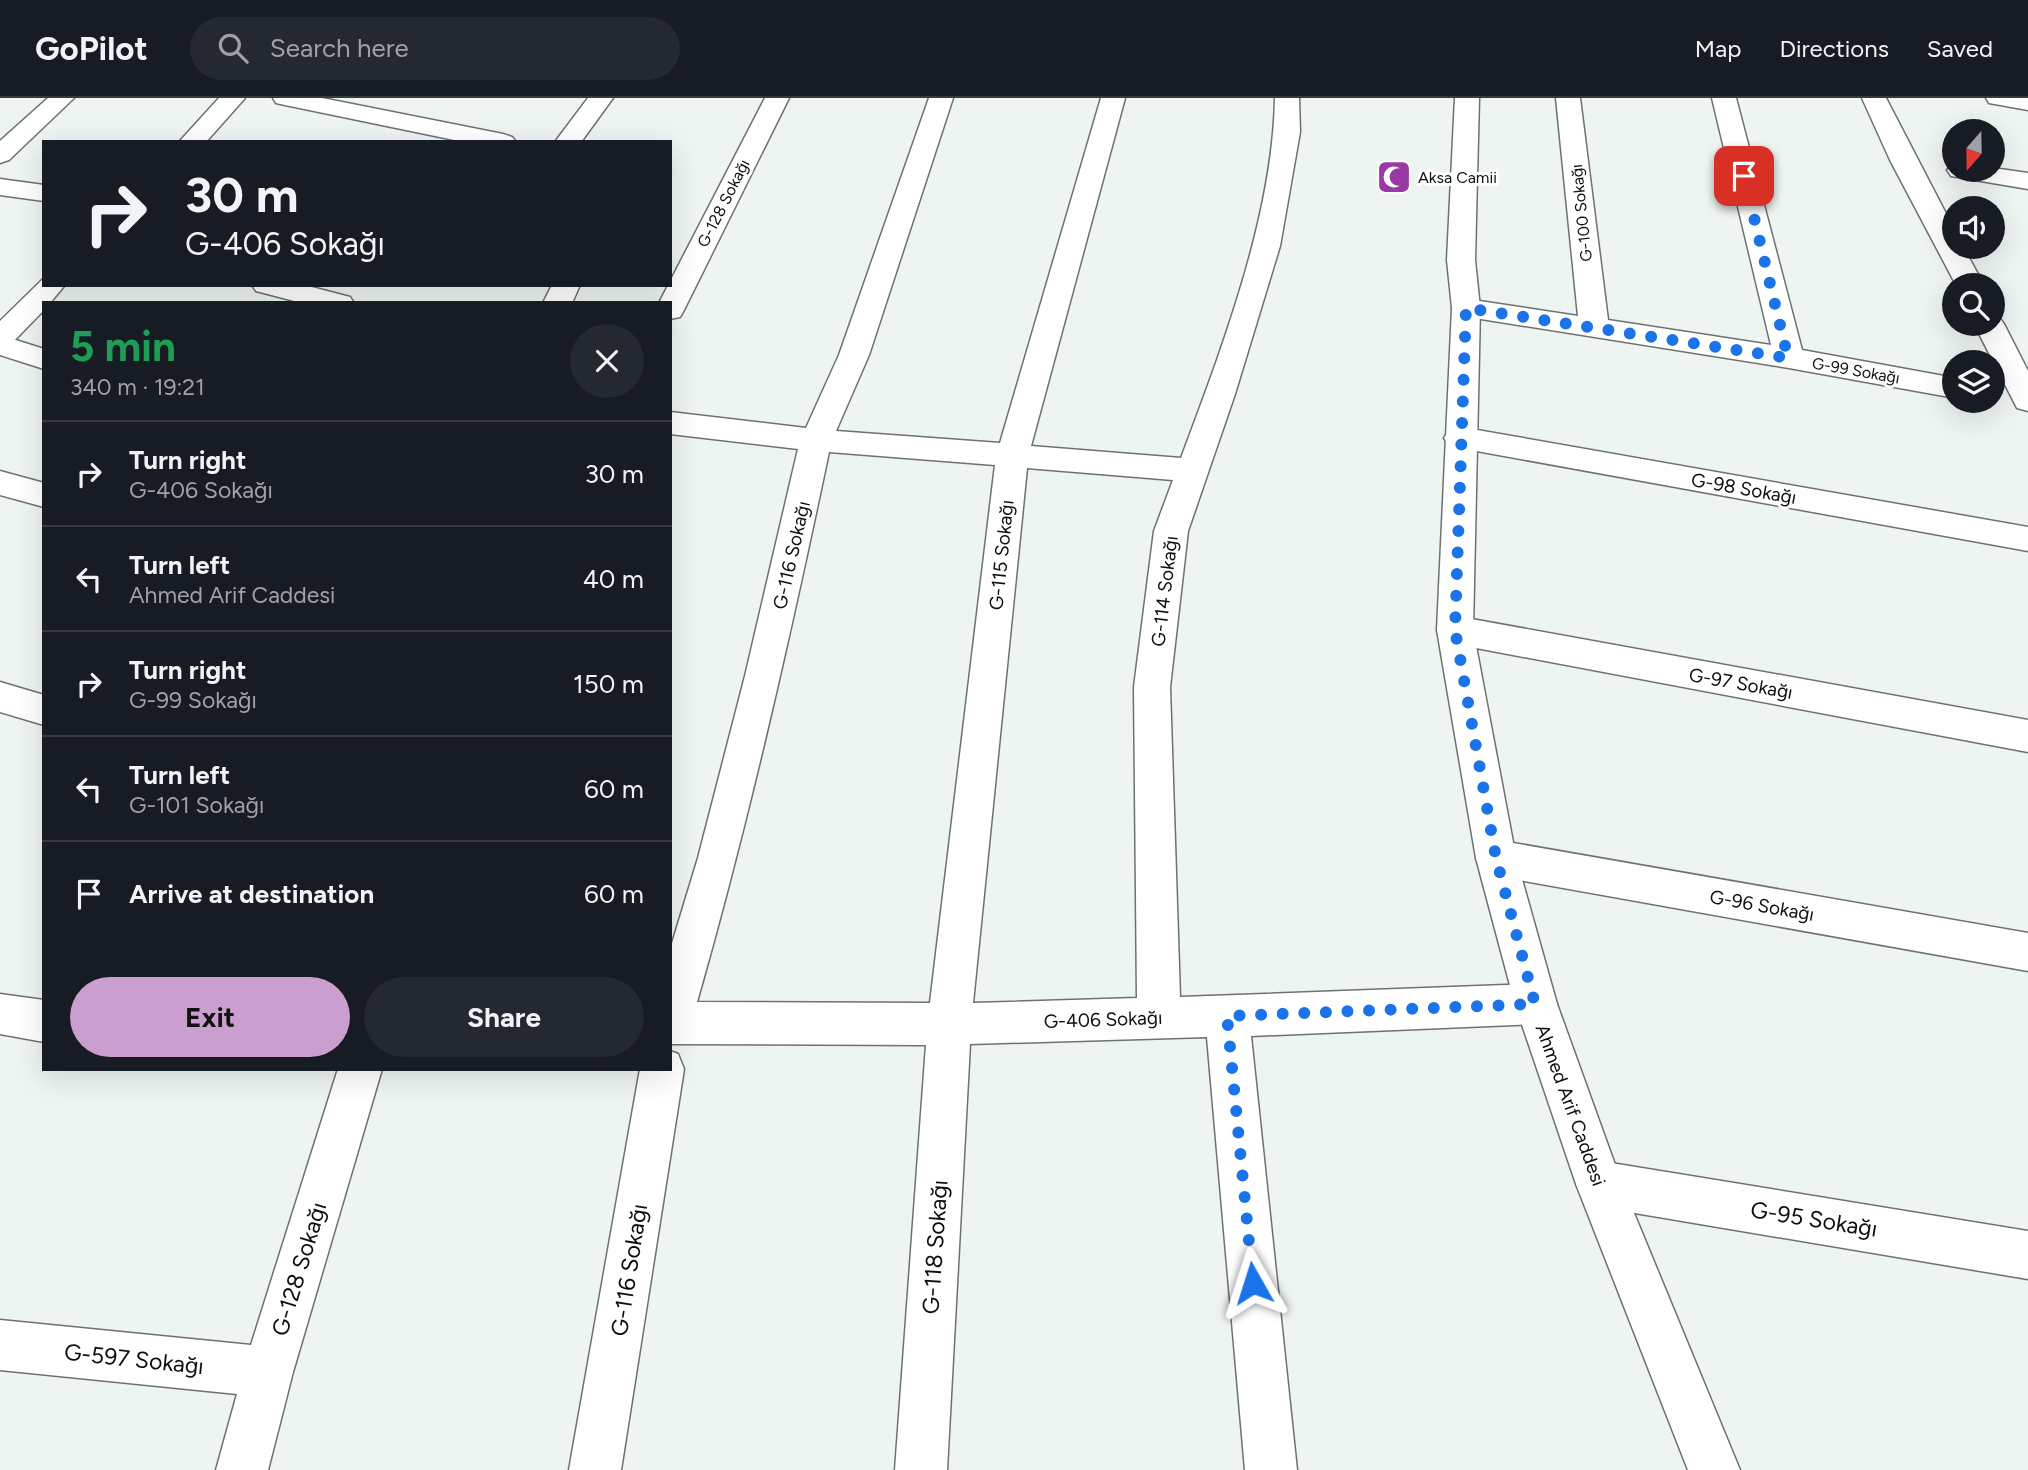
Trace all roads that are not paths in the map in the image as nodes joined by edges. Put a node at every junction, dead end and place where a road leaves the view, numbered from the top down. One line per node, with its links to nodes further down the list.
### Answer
1 (62, 98): 18 (street)
2 (233, 98): 15 (street)
3 (285, 98): 16 (street)
4 (601, 98): 17 (street)
5 (777, 98): 27 (street, G-128 Sokağı)
6 (941, 98): 40 (street, G-116 Sokağı)
7 (1113, 98): 41 (street, G-115 Sokağı)
8 (1287, 98): 42 (street, G-114 Sokağı)
9 (1466, 98): 28 (street, Ahmed Arif Caddesi)
10 (1568, 98): 29 (street, G-100 Sokağı)
11 (1724, 98): 34 (street)
12 (1874, 98): 19 (street)
13 (1998, 98): 14 (street)
14 (2028, 103)
15 (194, 140)
16 (493, 140)
17 (570, 140)
18 (0, 155)
19 (1938, 166): 20 (street); 23 (street)
20 (2028, 181)
21 (0, 187): 22 (street)
22 (42, 193)
23 (1967, 273)
24 (49, 287): 31 (street)
25 (274, 287): 26 (street)
26 (332, 301)
27 (672, 306)
28 (1466, 308): 29 (street, G-99 Sokağı); 39 (street, Ahmed Arif Caddesi)
29 (1594, 328): 34 (street, G-99 Sokağı)
30 (1995, 336): 37 (street)
31 (0, 338)
32 (0, 345): 33 (street)
33 (42, 358)
34 (1788, 358): 35 (street, G-99 Sokağı)
35 (1942, 386)
36 (2005, 397): 37 (street)
37 (2028, 401)
38 (672, 424): 40 (street)
39 (1460, 438): 45 (street, G-98 Sokağı); 46 (street, Ahmed Arif Caddesi)
40 (816, 440): 41 (street); 54 (street, G-116 Sokağı)
41 (1012, 456): 42 (street); 59 (street, G-115 Sokağı)
42 (1193, 470): 56 (street, G-114 Sokağı)
43 (0, 483): 44 (street)
44 (42, 494)
45 (2028, 539)
46 (1455, 630): 49 (street, G-97 Sokağı); 50 (street, Ahmed Arif Caddesi)
47 (0, 697): 48 (street)
48 (42, 709)
49 (2028, 736)
50 (1496, 858): 51 (street, G-96 Sokağı); 52 (street, Ahmed Arif Caddesi)
51 (2028, 952)
52 (1535, 1004): 55 (street, G-406 Sokağı); 62 (street, Ahmed Arif Caddesi)
53 (0, 1014): 57 (street)
54 (672, 1016)
55 (1227, 1016): 56 (street, G-406 Sokağı); 69 (street)
56 (1159, 1018): 59 (street, G-406 Sokağı)
57 (42, 1021)
58 (672, 1023): 59 (street, G-406 Sokağı)
59 (949, 1024): 68 (street, G-118 Sokağı)
60 (359, 1071): 65 (street, G-128 Sokağı)
61 (662, 1071): 67 (street, G-116 Sokağı)
62 (1599, 1184): 63 (street, G-95 Sokağı); 70 (street, Ahmed Arif Caddesi)
63 (2028, 1255)
64 (0, 1346): 65 (street, G-597 Sokağı)
65 (268, 1372): 66 (street, G-128 Sokağı)
66 (242, 1470)
67 (595, 1470)
68 (921, 1470)
69 (1271, 1470)
70 (1714, 1470)

